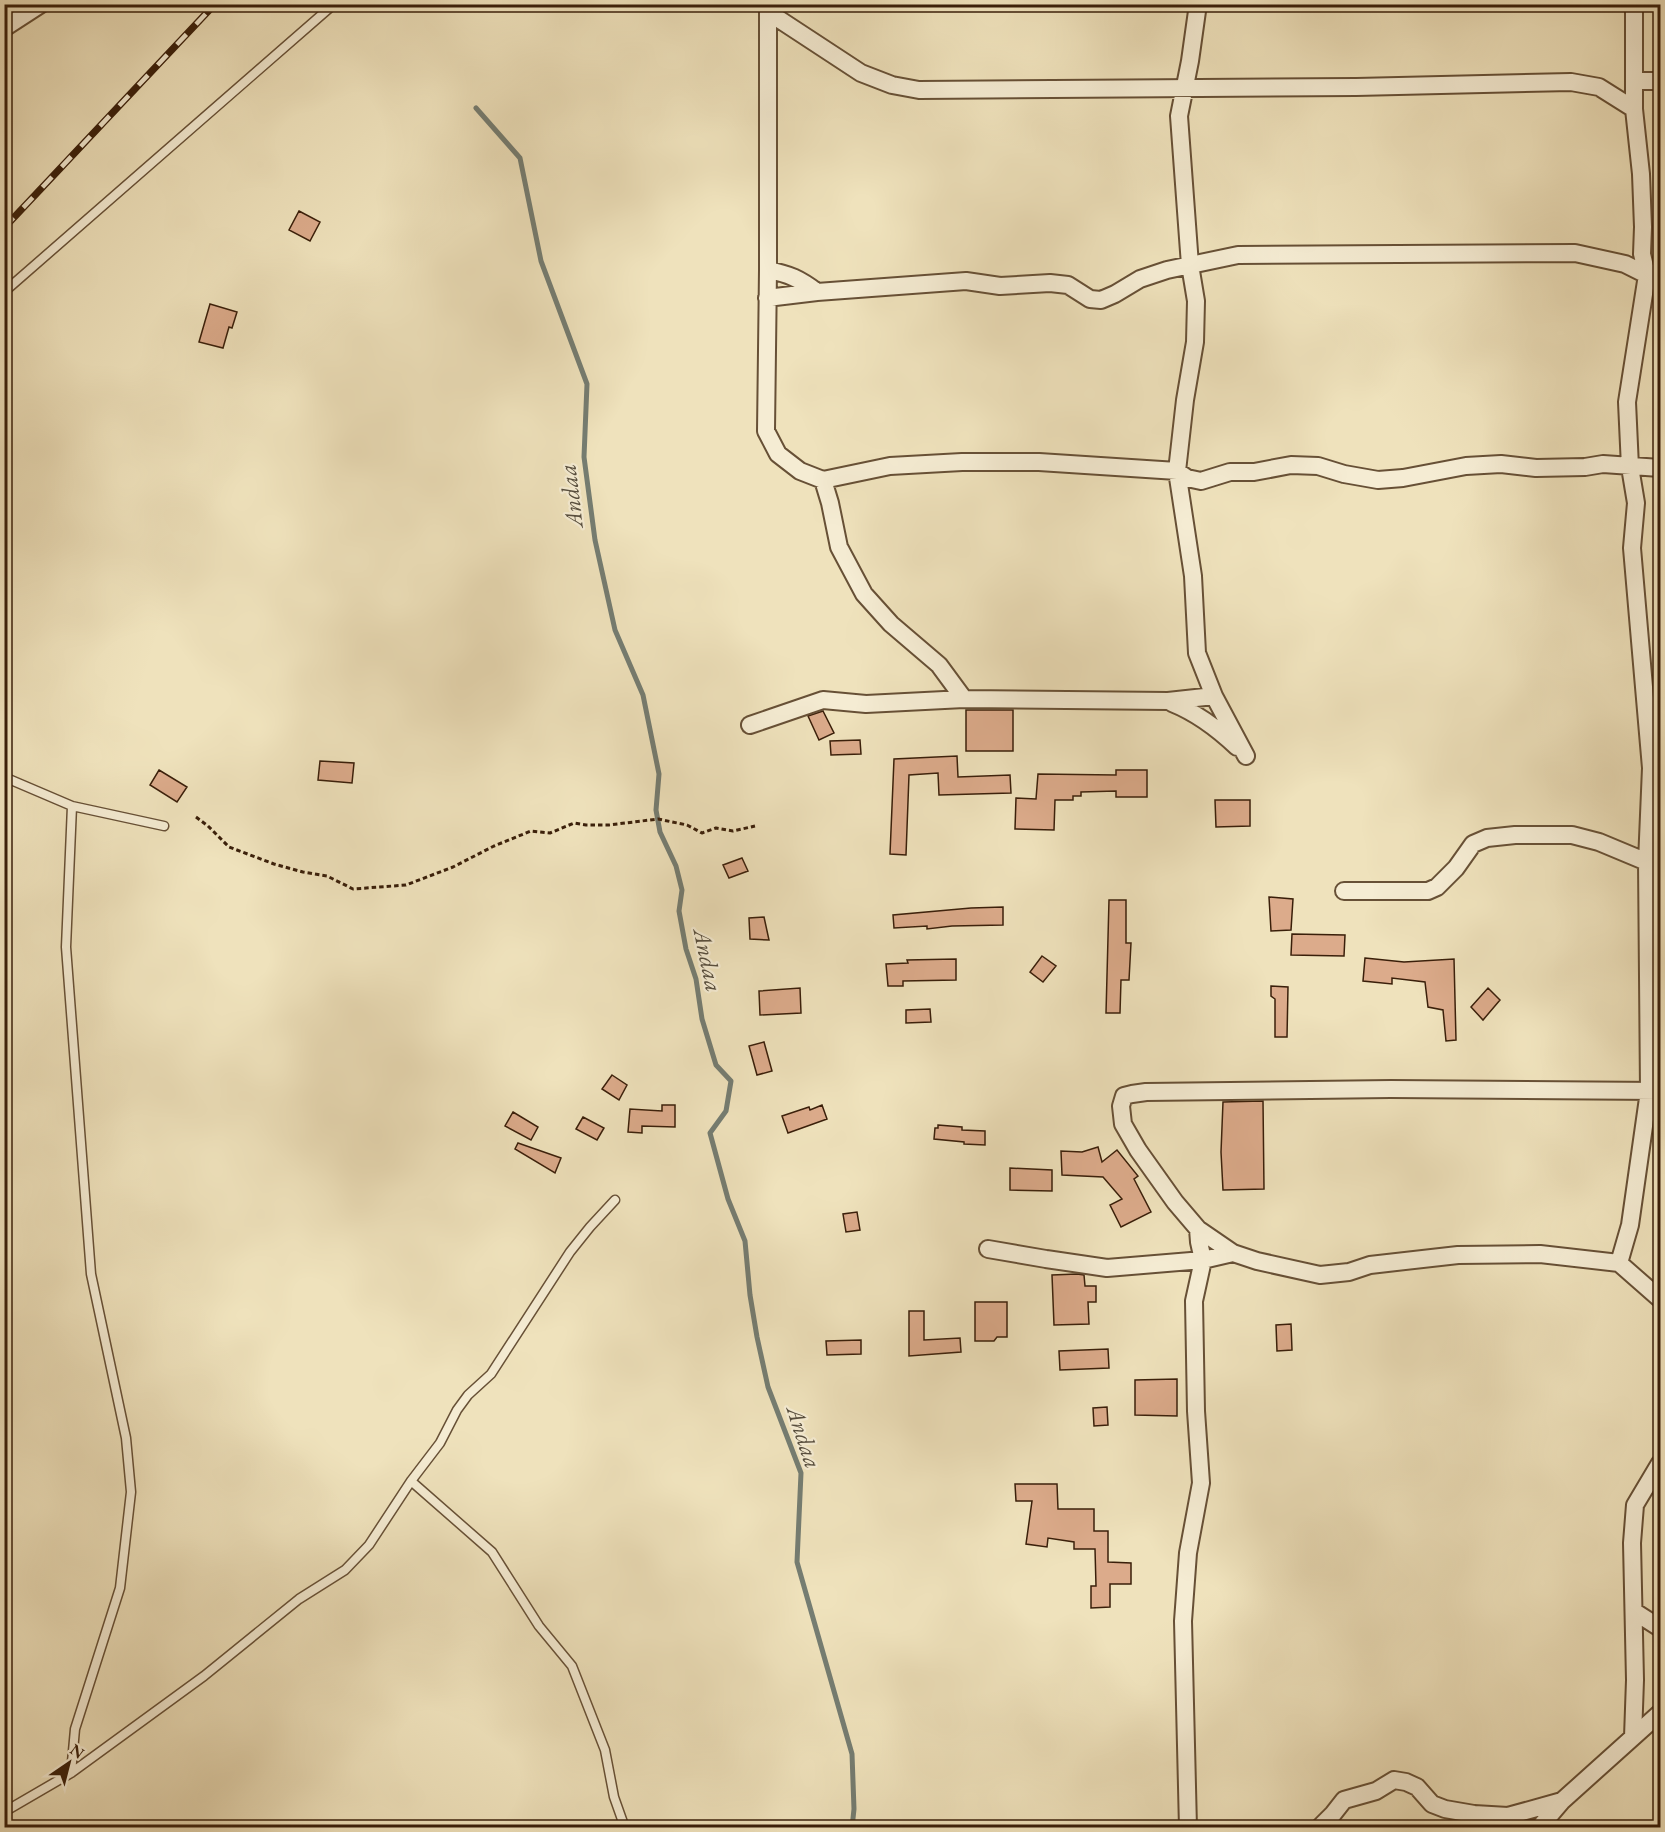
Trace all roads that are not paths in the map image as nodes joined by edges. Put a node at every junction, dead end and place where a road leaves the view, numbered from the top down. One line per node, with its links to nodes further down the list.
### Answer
1 (41, 4): 6 (street)
2 (334, 4): 14 (lane)
3 (1198, 4): 9 (street)
4 (1634, 4): 7 (street)
5 (768, 8): 9 (street); 12 (street)
6 (4, 28)
7 (1634, 81): 8 (street); 10 (street)
8 (1660, 81)
9 (1185, 89): 10 (street); 11 (street)
10 (1634, 109): 13 (street)
11 (1190, 265): 13 (street); 15 (street); 19 (street)
12 (768, 270): 15 (street); 16 (street)
13 (1654, 271): 17 (street)
14 (4, 292)
15 (817, 292): 16 (street)
16 (767, 298): 20 (street)
17 (1630, 467): 18 (street); 19 (street); 28 (street)
18 (1660, 468)
19 (1177, 471): 20 (street); 21 (street)
20 (823, 480): 22 (street)
21 (1214, 696): 23 (street); 23 (street)
22 (963, 699): 23 (street); 24 (street)
23 (1168, 701)
24 (750, 725)
25 (4, 777): 26 (lane)
26 (72, 806): 27 (lane); 45 (lane)
27 (164, 826)
28 (1654, 862): 29 (street); 30 (street)
29 (1344, 891)
30 (1655, 1091): 32 (street); 36 (street)
31 (615, 1200): 39 (lane)
32 (1198, 1229): 34 (street); 35 (street)
33 (988, 1249): 35 (street)
34 (1233, 1253): 35 (street); 36 (street)
35 (1203, 1260): 49 (street)
36 (1619, 1263): 37 (street)
37 (1660, 1299)
38 (1660, 1463): 40 (street)
39 (411, 1481): 45 (lane); 48 (lane)
40 (1635, 1612): 41 (street); 42 (street)
41 (1660, 1630): 42 (street)
42 (1635, 1638): 44 (street)
43 (1660, 1713): 44 (street)
44 (1633, 1737): 46 (street)
45 (71, 1773): 47 (lane)
46 (1562, 1801): 50 (street); 51 (street)
47 (4, 1812)
48 (624, 1827)
49 (1188, 1827)
50 (1319, 1827)
51 (1539, 1827)

